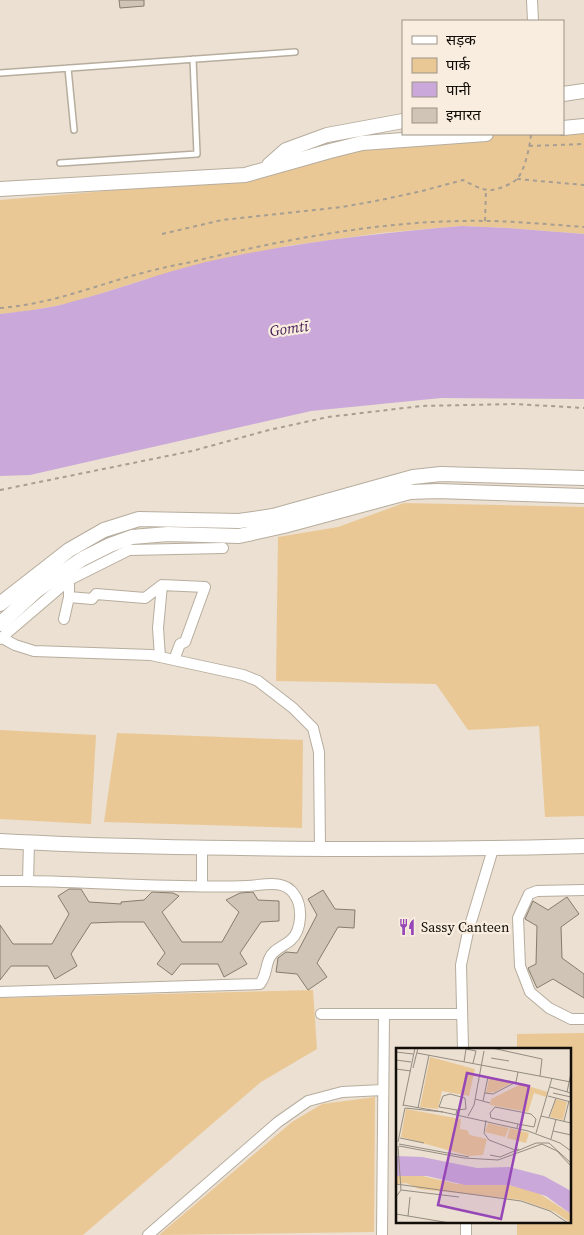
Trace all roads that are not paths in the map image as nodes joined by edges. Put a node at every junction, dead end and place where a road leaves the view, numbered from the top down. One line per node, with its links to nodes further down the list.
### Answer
1 (532, 0): 2 (street)
2 (533, 20)
3 (295, 52): 4 (lane)
4 (193, 59): 5 (lane); 16 (lane)
5 (68, 68): 6 (lane); 12 (lane)
6 (0, 73)
7 (584, 91): 8 (street)
8 (564, 94)
9 (402, 121): 13 (street)
10 (584, 126): 11 (street)
11 (564, 128)
12 (74, 130)
13 (327, 135): 15 (street); 17 (street)
14 (474, 135): 15 (street)
15 (330, 151): 17 (street)
16 (60, 163)
17 (266, 168): 18 (street)
18 (0, 190)
19 (584, 478): 25 (street)
20 (584, 496): 27 (street)
21 (223, 548): 22 (street)
22 (69, 580): 24 (street); 28 (street)
23 (162, 585): 24 (street); 29 (street); 30 (street)
24 (69, 597): 26 (street)
25 (0, 604)
26 (64, 619)
27 (0, 624)
28 (1, 639): 29 (street)
29 (160, 657): 30 (street)
30 (174, 660): 35 (street)
31 (0, 841): 32 (street)
32 (30, 843): 34 (street); 38 (street)
33 (584, 846): 36 (street)
34 (202, 848): 35 (street); 39 (street)
35 (320, 849): 36 (street)
36 (493, 849): 44 (street)
37 (0, 881): 38 (street)
38 (28, 881): 39 (street)
39 (202, 886): 41 (street)
40 (584, 890): 45 (street)
41 (0, 992)
42 (321, 1014): 43 (street)
43 (384, 1014): 44 (street); 47 (street)
44 (462, 1014): 46 (street)
45 (584, 1019)
46 (463, 1048)
47 (383, 1090): 49 (street); 50 (street)
48 (466, 1222): 51 (street)
49 (148, 1235)
50 (382, 1235)
51 (466, 1235)

